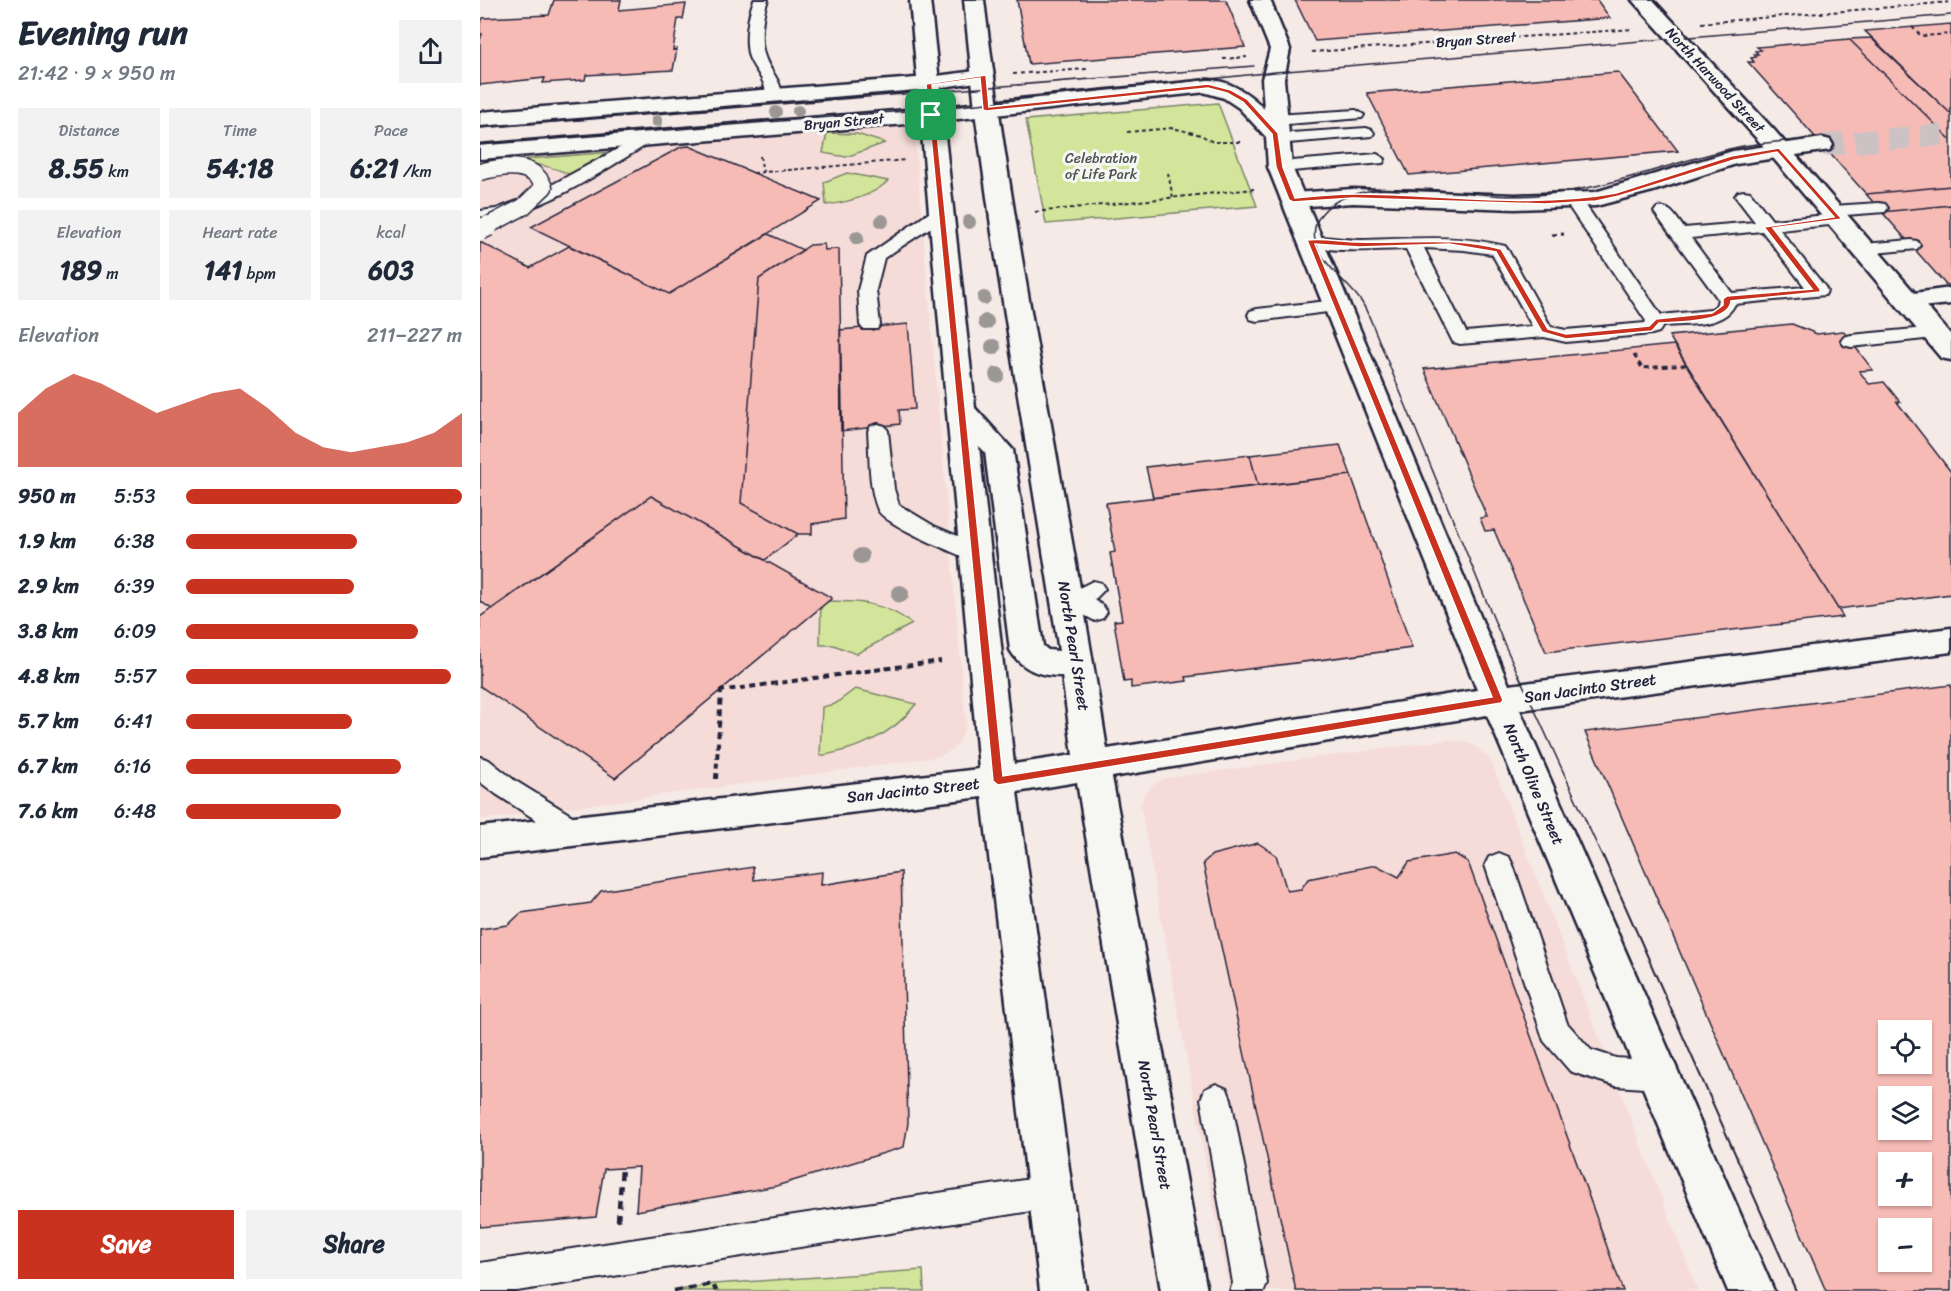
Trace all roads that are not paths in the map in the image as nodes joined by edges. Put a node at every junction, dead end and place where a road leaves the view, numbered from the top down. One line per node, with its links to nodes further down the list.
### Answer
1 (761, 0): 8 (lane)
2 (920, 0): 7 (street)
3 (974, 0): 6 (street, North Pearl Street)
4 (1260, 0): 13 (street, North Olive Street)
5 (1642, 0): 17 (street, North Harwood Street)
6 (983, 76): 7 (street, Bryan Street); 9 (street, North Pearl Street)
7 (929, 84): 8 (street, Bryan Street); 10 (street)
8 (774, 96): 12 (street, Bryan Street)
9 (986, 110): 10 (street, Bryan Street); 13 (street, Bryan Street); 51 (street, North Pearl Street)
10 (931, 115): 15 (street, Bryan Street); 26 (street)
11 (1356, 115): 13 (lane)
12 (480, 119)
13 (1276, 131): 14 (lane); 20 (street, North Olive Street)
14 (1366, 133)
15 (647, 138): 18 (street, Bryan Street); 29 (lane)
16 (1822, 145): 17 (street)
17 (1779, 150): 24 (street); 28 (street, North Harwood Street)
18 (480, 152)
19 (1377, 159): 20 (lane)
20 (1280, 167): 23 (street, North Olive Street)
21 (480, 172): 31 (lane, bridge)
22 (1744, 196): 30 (lane)
23 (1293, 200): 24 (street); 33 (street, North Olive Street)
24 (1574, 201): 42 (lane)
25 (1878, 208): 28 (lane)
26 (942, 212): 43 (lane); 47 (street)
27 (1663, 212): 32 (lane)
28 (1836, 215): 30 (lane); 36 (street, North Harwood Street)
29 (480, 216)
30 (1768, 227): 32 (lane); 38 (lane)
31 (480, 230)
32 (1679, 234): 38 (lane)
33 (1310, 241): 34 (lane); 40 (street, North Olive Street)
34 (1412, 242): 44 (lane); 44 (lane)
35 (1911, 245): 36 (lane)
36 (1864, 249): 39 (street, North Harwood Street)
37 (1951, 296): 39 (street)
38 (1727, 299): 42 (lane)
39 (1908, 300): 46 (street, North Harwood Street)
40 (1336, 306): 41 (lane); 52 (street, North Olive Street)
41 (1257, 315)
42 (1656, 321): 44 (lane)
43 (870, 325)
44 (1545, 331)
45 (1851, 341): 46 (lane)
46 (1943, 342)
47 (961, 410): 49 (street); 51 (street)
48 (878, 431): 49 (lane)
49 (976, 553): 55 (street)
50 (1951, 640): 52 (street, San Jacinto Street)
51 (1077, 663): 53 (street, North Pearl Street)
52 (1498, 700): 53 (street, San Jacinto Street); 59 (street, North Olive Street)
53 (1092, 765): 55 (street, San Jacinto Street); 64 (street, North Pearl Street)
54 (480, 767): 56 (lane)
55 (998, 781): 56 (street, San Jacinto Street); 61 (street)
56 (573, 830): 57 (street, San Jacinto Street)
57 (480, 842)
58 (1499, 865): 59 (lane)
59 (1658, 1076): 66 (street, North Olive Street)
60 (1216, 1099): 65 (lane)
61 (1050, 1192): 62 (lane); 63 (street)
62 (480, 1280)
63 (1063, 1291)
64 (1184, 1291)
65 (1247, 1291)
66 (1751, 1291)

